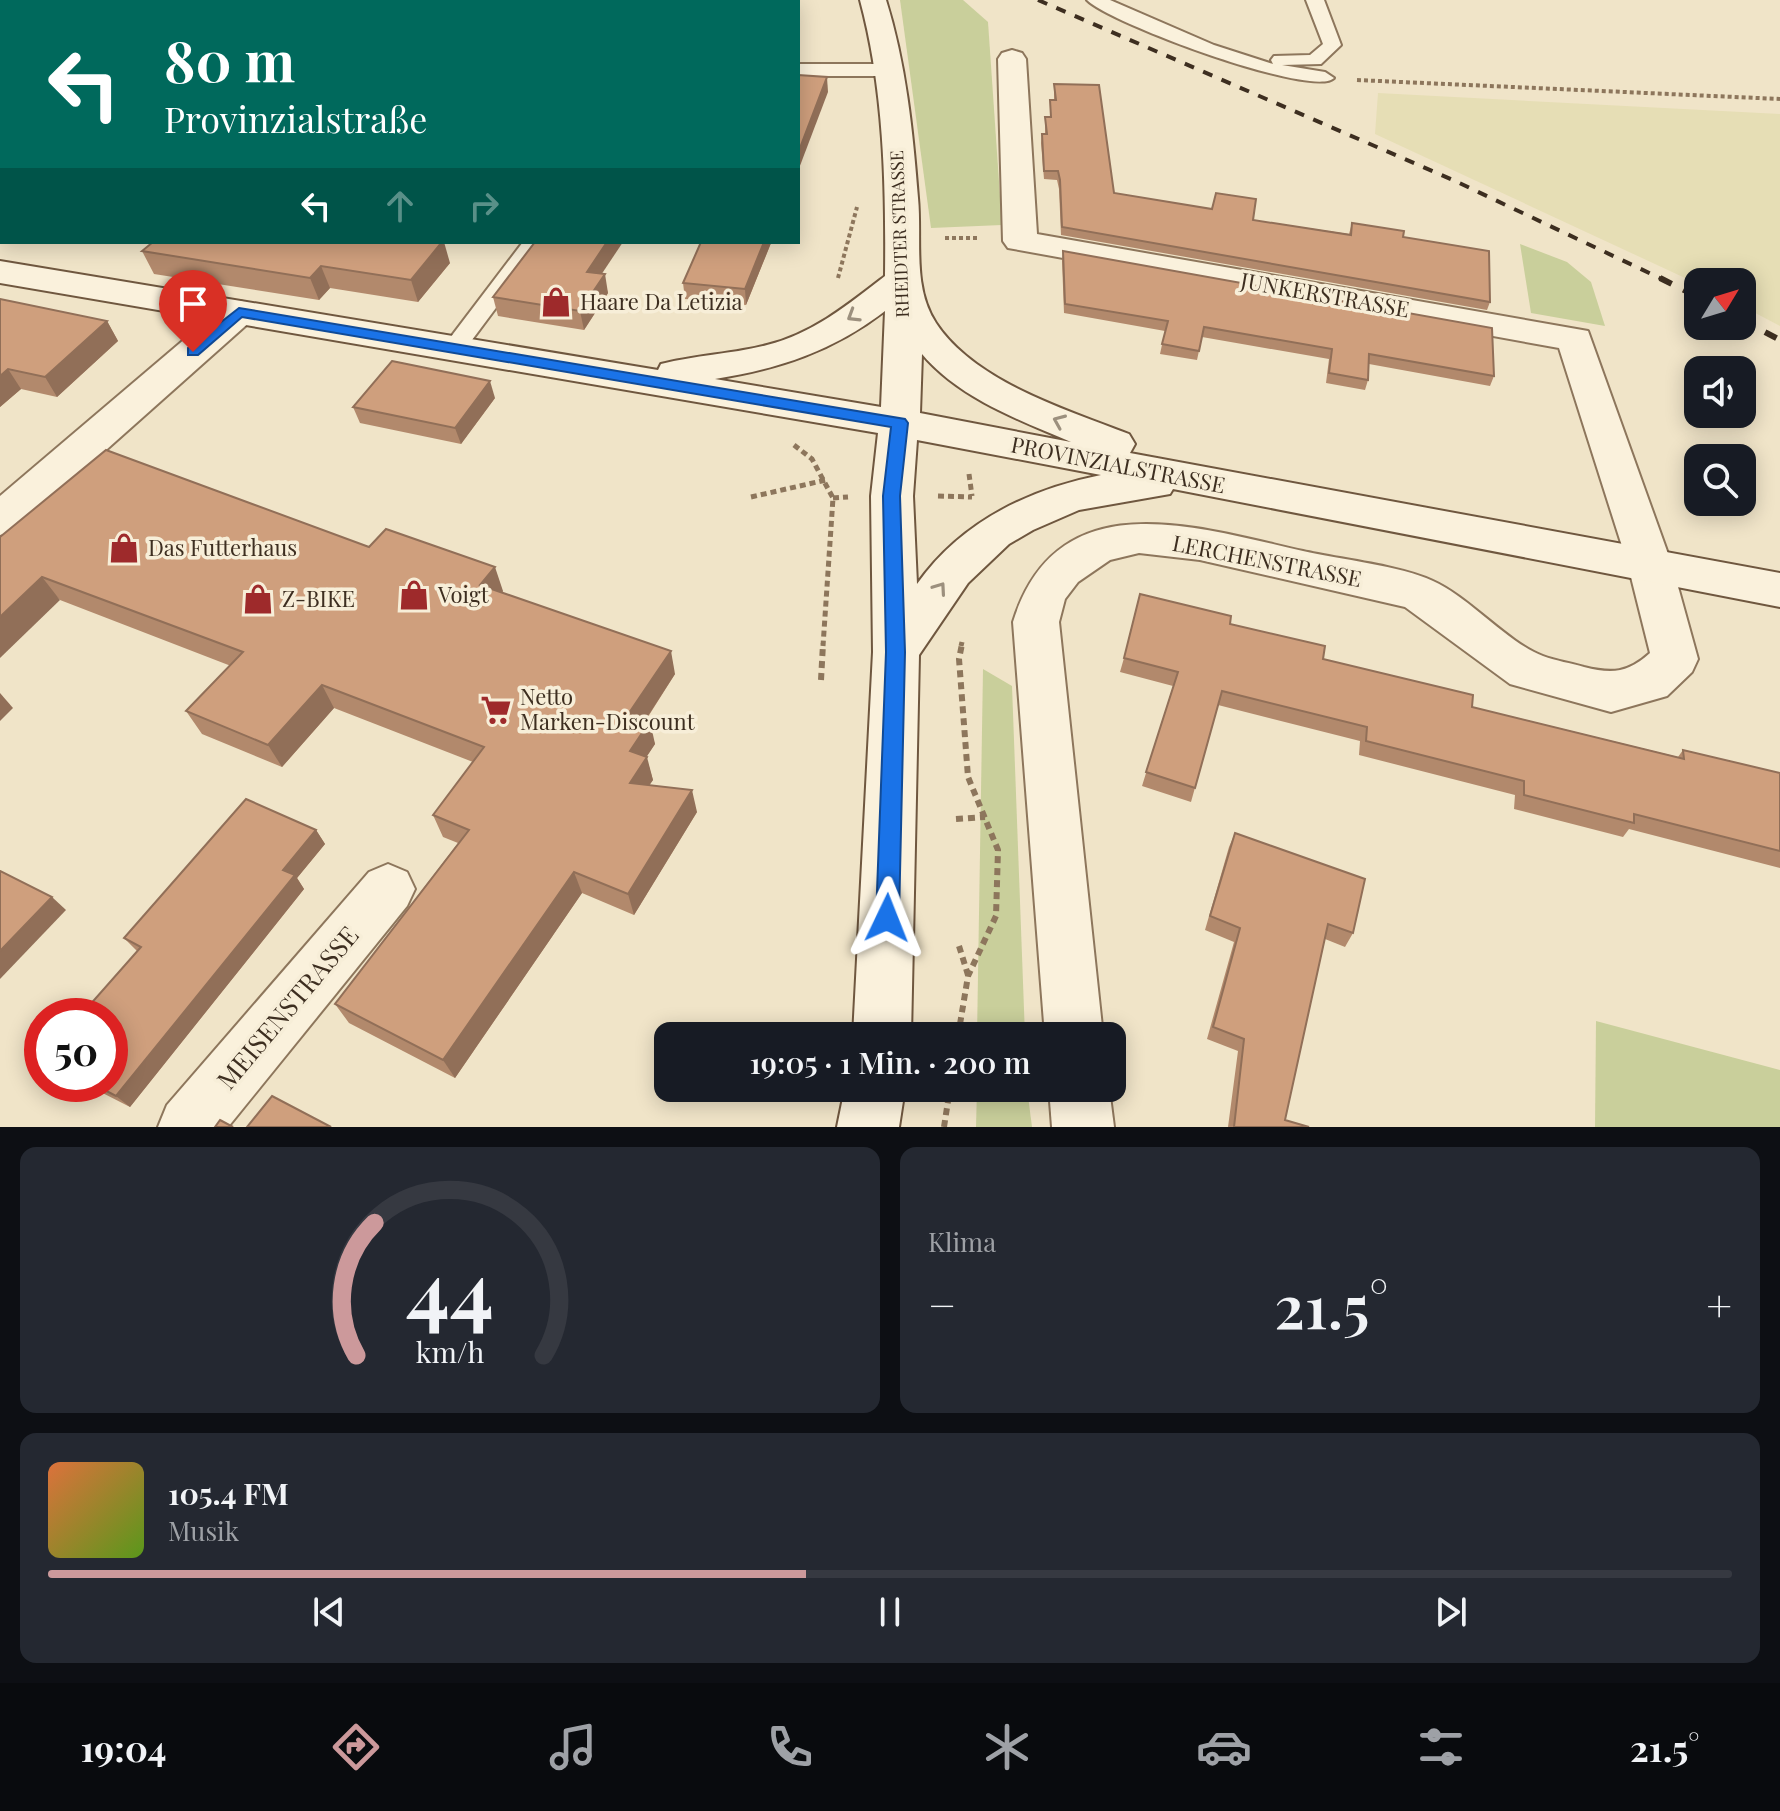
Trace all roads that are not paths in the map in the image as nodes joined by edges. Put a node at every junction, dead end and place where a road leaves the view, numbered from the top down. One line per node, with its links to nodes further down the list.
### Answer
1 (873, 0): 7 (street, RHEIDTER STRASSE)
2 (1096, 0): 4 (lane)
3 (1315, 0): 4 (lane)
4 (1205, 47): 9 (lane)
5 (1012, 59): 19 (street, JUNKERSTRASSE)
6 (800, 60): 7 (lane)
7 (888, 63): 8 (lane); 12 (street, RHEIDTER STRASSE)
8 (800, 70)
9 (1325, 78)
10 (532, 244): 14 (lane)
11 (0, 272): 13 (street, PROVINZIALSTRASSE)
12 (903, 280): 15 (street, one-way to 15); 16 (street, RHEIDTER STRASSE); 17 (street, one-way to 12)
13 (239, 312): 14 (street, PROVINZIALSTRASSE); 18 (street)
14 (455, 347): 15 (street, PROVINZIALSTRASSE)
15 (645, 378): 16 (street, PROVINZIALSTRASSE)
16 (899, 423): 17 (street, PROVINZIALSTRASSE); 21 (street, RHEIDTER STRASSE)
17 (1209, 483): 19 (street, PROVINZIALSTRASSE); 21 (street, one-way to 17)
18 (0, 520)
19 (1650, 565): 20 (street, PROVINZIALSTRASSE); 24 (street, LERCHENSTRASSE)
20 (1780, 590)
21 (896, 652): 23 (street, RHEIDTER STRASSE)
22 (388, 889): 27 (street, MEISENSTRASSE)
23 (883, 1022)
24 (1073, 1022)
25 (872, 1102): 28 (street)
26 (1080, 1102): 29 (street)
27 (189, 1127)
28 (868, 1127)
29 (1083, 1127)

